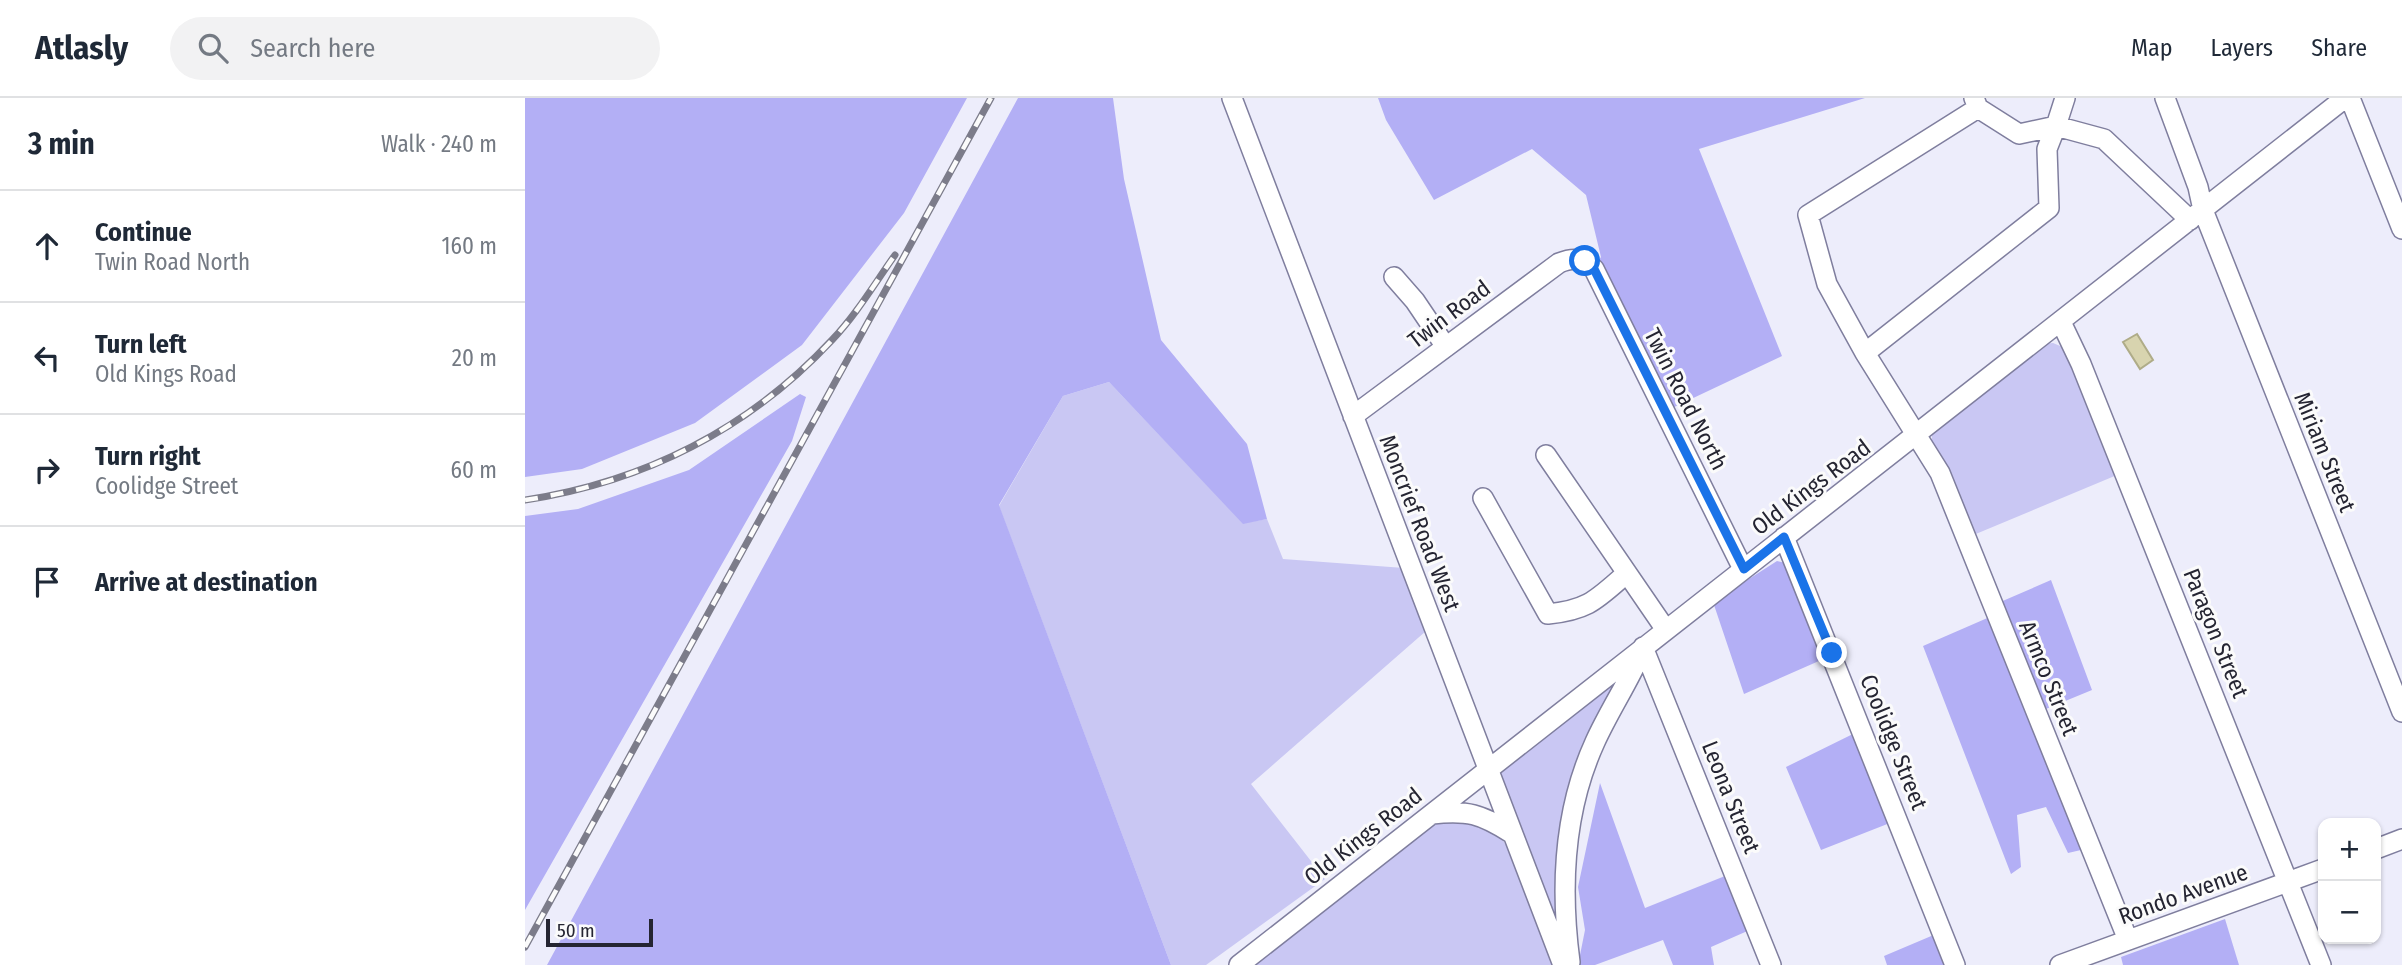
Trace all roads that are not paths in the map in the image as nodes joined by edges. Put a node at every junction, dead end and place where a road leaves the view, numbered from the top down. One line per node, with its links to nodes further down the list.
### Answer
1 (1232, 98): 15 (street, Moncrief Road West)
2 (2065, 98): 7 (street)
3 (2165, 98): 8 (street, Miriam Street)
4 (2345, 98): 8 (street, Old Kings Road)
5 (2350, 98): 9 (street)
6 (1976, 103): 7 (street); 14 (street, Armco Street)
7 (2056, 126): 8 (street); 14 (street)
8 (2197, 215): 12 (street, Old Kings Road); 24 (street, Miriam Street)
9 (2402, 229)
10 (1577, 258): 13 (street, Twin Road); 20 (street, Twin Road North)
11 (1394, 277): 13 (street)
12 (2061, 321): 16 (street, Old Kings Road); 31 (street, Paragon Street)
13 (1446, 347): 15 (street, Twin Road)
14 (1865, 353): 16 (street, Armco Street)
15 (1353, 416): 25 (street, Moncrief Road West)
16 (1917, 437): 19 (street, Old Kings Road); 32 (street, Armco Street)
17 (1546, 455): 21 (street)
18 (1483, 498): 21 (street)
19 (1784, 537): 20 (street, Old Kings Road); 37 (street, Coolidge Street)
20 (1744, 569): 22 (street, Old Kings Road)
21 (1626, 573): 22 (street)
22 (1666, 629): 23 (street, Old Kings Road)
23 (1643, 647): 25 (street, Old Kings Road); 35 (street); 36 (street, Leona Street)
24 (2402, 712)
25 (1487, 770): 26 (street, Old Kings Road); 27 (street, Moncrief Road West)
26 (1431, 814): 27 (street); 33 (street, Old Kings Road)
27 (1511, 833): 34 (street, Moncrief Road West)
28 (2402, 839): 29 (street)
29 (2381, 847)
30 (2318, 871): 31 (street, Rondo Avenue)
31 (2289, 882): 32 (street, Rondo Avenue); 39 (street, Paragon Street)
32 (2128, 940): 38 (street, Rondo Avenue)
33 (1239, 965)
34 (1563, 965)
35 (1570, 965)
36 (1771, 965)
37 (1955, 965)
38 (2060, 965)
39 (2321, 965)

